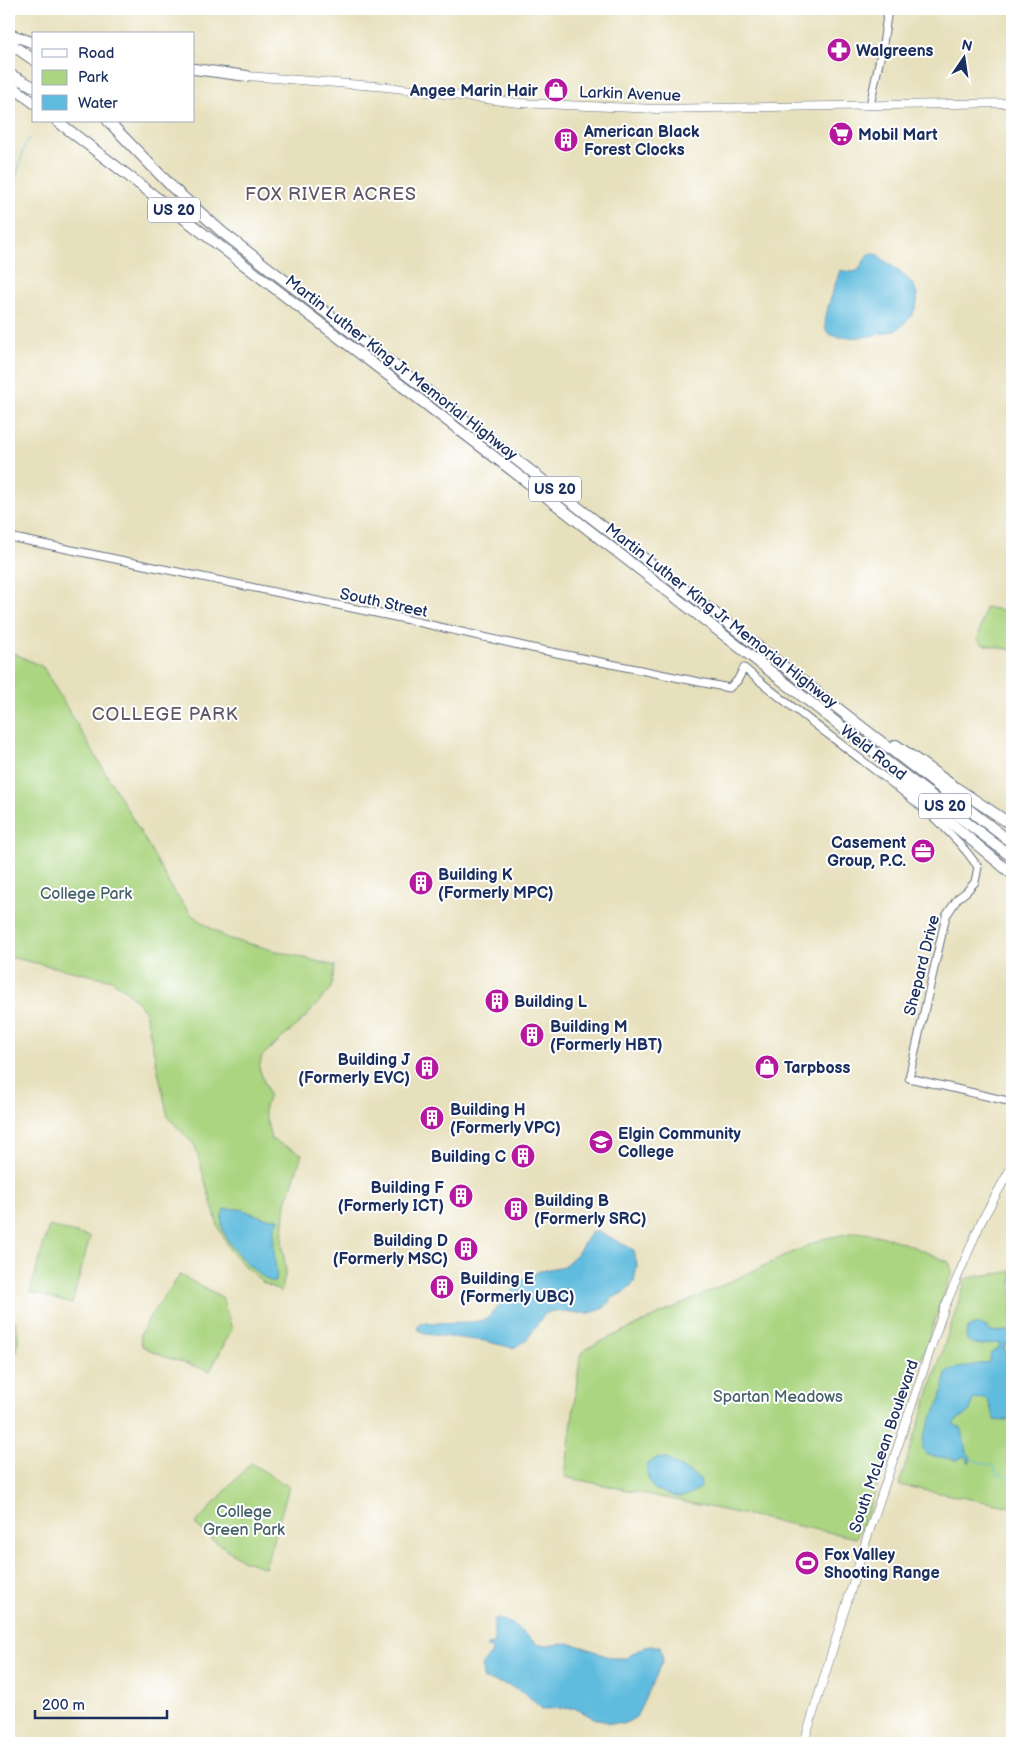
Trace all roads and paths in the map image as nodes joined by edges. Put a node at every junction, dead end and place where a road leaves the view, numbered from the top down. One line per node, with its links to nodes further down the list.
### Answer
1 (888, 9): 14 (street)
2 (9, 34): 3 (highway)
3 (32, 42)
4 (9, 43): 5 (highway)
5 (32, 59)
6 (195, 69): 9 (highway)
7 (9, 74): 11 (highway)
8 (195, 75): 9 (highway)
9 (247, 76): 14 (main road, Larkin Avenue)
10 (9, 84): 12 (highway)
11 (32, 86)
12 (32, 101)
13 (1012, 103): 14 (main road, Larkin Avenue)
14 (870, 105)
15 (59, 122): 20 (highway, Martin Luther King Jr Memorial Highway / US 20)
16 (109, 122): 19 (highway, Martin Luther King Jr Memorial Highway / US 20)
17 (9, 537): 18 (street, South Street)
18 (744, 668): 24 (street, Weld Road)
19 (818, 692): 21 (highway); 22 (highway, Martin Luther King Jr Memorial Highway / US 20)
20 (878, 756): 23 (highway, Martin Luther King Jr Memorial Highway / US 20); 25 (highway)
21 (1012, 825)
22 (1012, 843)
23 (1012, 857)
24 (978, 867): 26 (street, Shepard Drive)
25 (1012, 874)
26 (1012, 1102)
27 (1012, 1166): 28 (main road, South McLean Boulevard)
28 (804, 1743)

